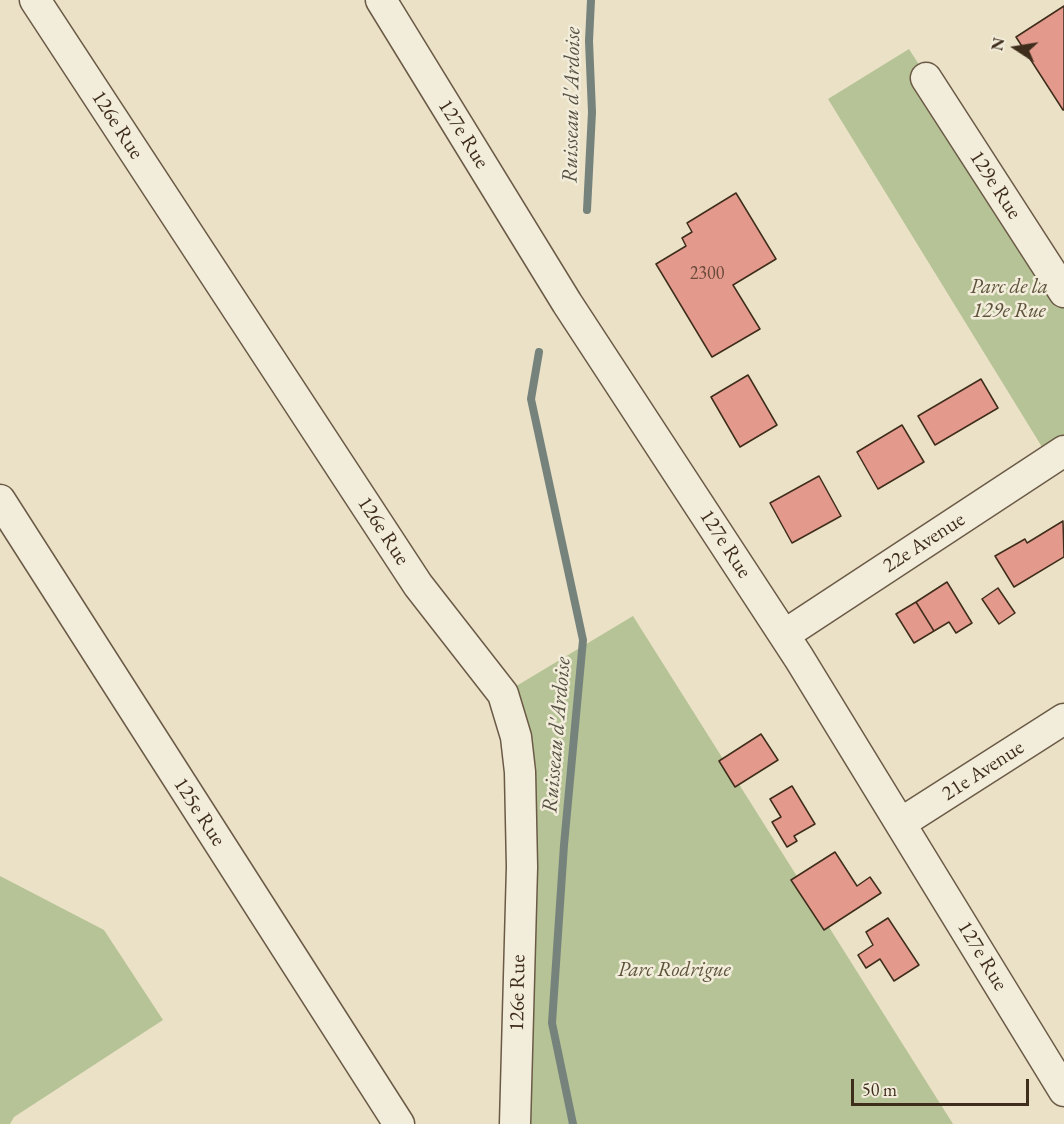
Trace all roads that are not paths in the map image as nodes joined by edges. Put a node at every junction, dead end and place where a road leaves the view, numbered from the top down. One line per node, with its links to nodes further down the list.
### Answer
1 (35, 0): 12 (street, 126e Rue)
2 (381, 0): 7 (street, 127e Rue)
3 (926, 78): 4 (street, 129e Rue)
4 (1064, 292)
5 (1064, 451): 7 (street, 22e Avenue)
6 (0, 500): 11 (street, 125e Rue)
7 (784, 635): 9 (street, 127e Rue)
8 (1064, 719): 9 (street, 21e Avenue)
9 (901, 823): 10 (street, 127e Rue)
10 (1064, 1091)
11 (399, 1124)
12 (515, 1124)

